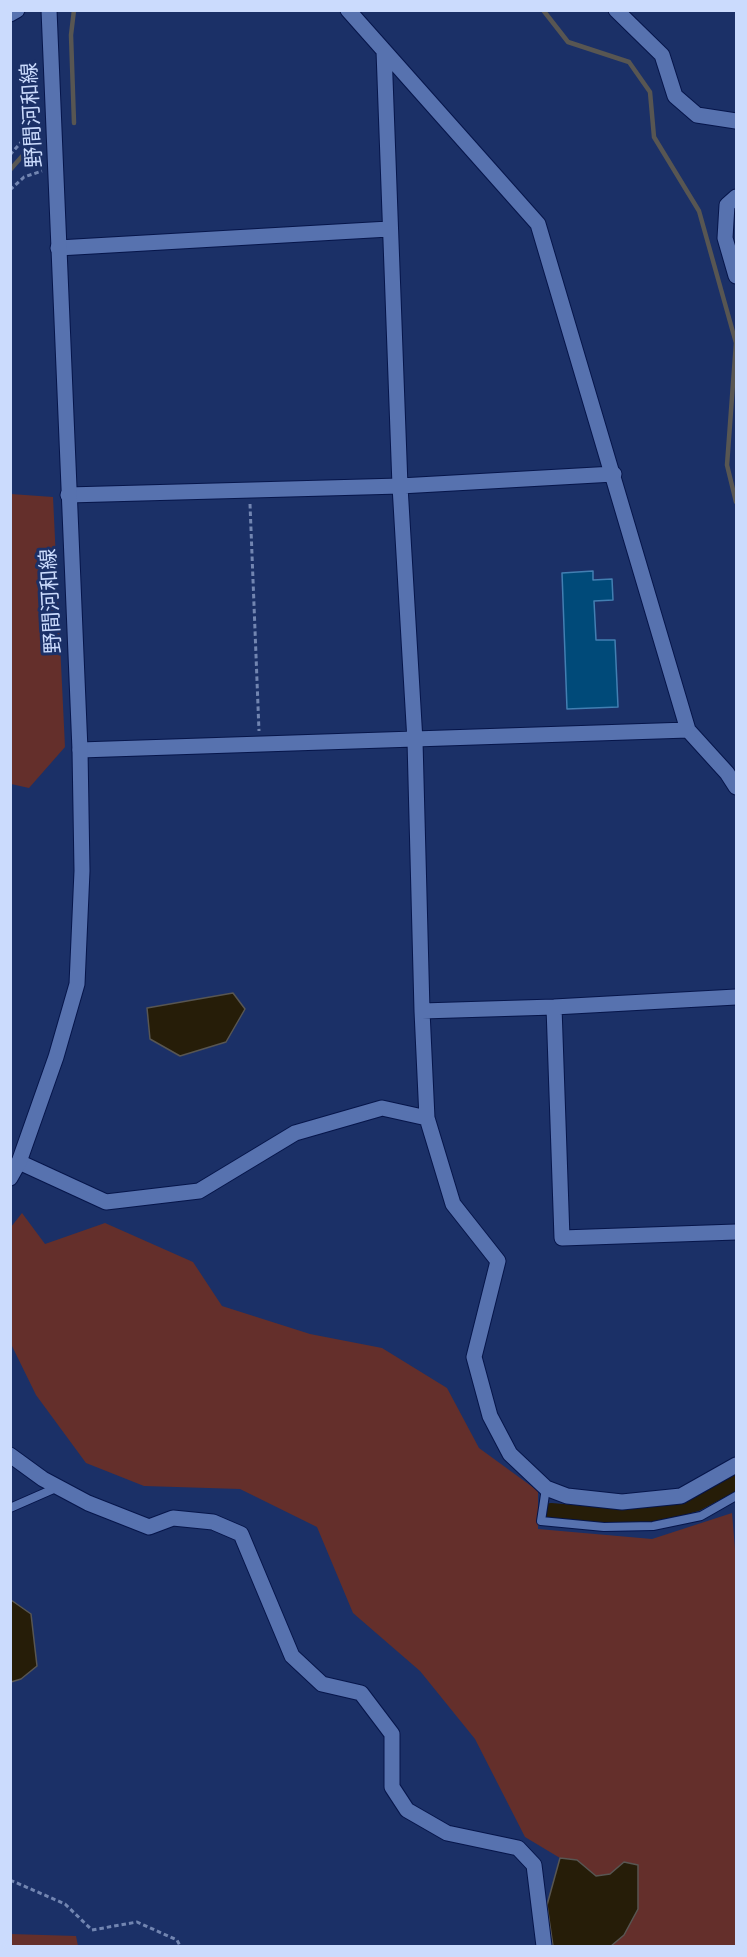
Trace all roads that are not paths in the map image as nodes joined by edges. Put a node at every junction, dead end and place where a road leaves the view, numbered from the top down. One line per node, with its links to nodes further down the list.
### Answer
1 (17, 10): 5 (street)
2 (49, 10): 10 (street, 野間河和線)
3 (348, 10): 6 (street)
4 (616, 10): 7 (street)
5 (10, 14)
6 (384, 51): 9 (street); 12 (street)
7 (736, 121)
8 (736, 196): 11 (street)
9 (389, 229): 10 (street); 13 (street)
10 (58, 248): 14 (street, 野間河和線)
11 (736, 276)
12 (614, 474): 13 (street); 15 (street)
13 (400, 486): 14 (street); 16 (street)
14 (68, 495): 17 (street, 野間河和線)
15 (688, 730): 16 (street); 18 (street)
16 (415, 741): 17 (street); 22 (street)
17 (80, 750): 24 (street, 野間河和線)
18 (732, 769): 19 (street)
19 (736, 787)
20 (736, 997): 21 (street)
21 (554, 1007): 22 (street); 26 (street)
22 (422, 1011): 23 (street)
23 (427, 1118): 24 (street); 30 (street)
24 (19, 1162): 25 (street, 野間河和線)
25 (10, 1178)
26 (736, 1232)
27 (10, 1455): 29 (street)
28 (736, 1465): 30 (street)
29 (58, 1487): 32 (lane); 33 (street)
30 (546, 1488): 31 (lane)
31 (736, 1496)
32 (10, 1508)
33 (544, 1947)

